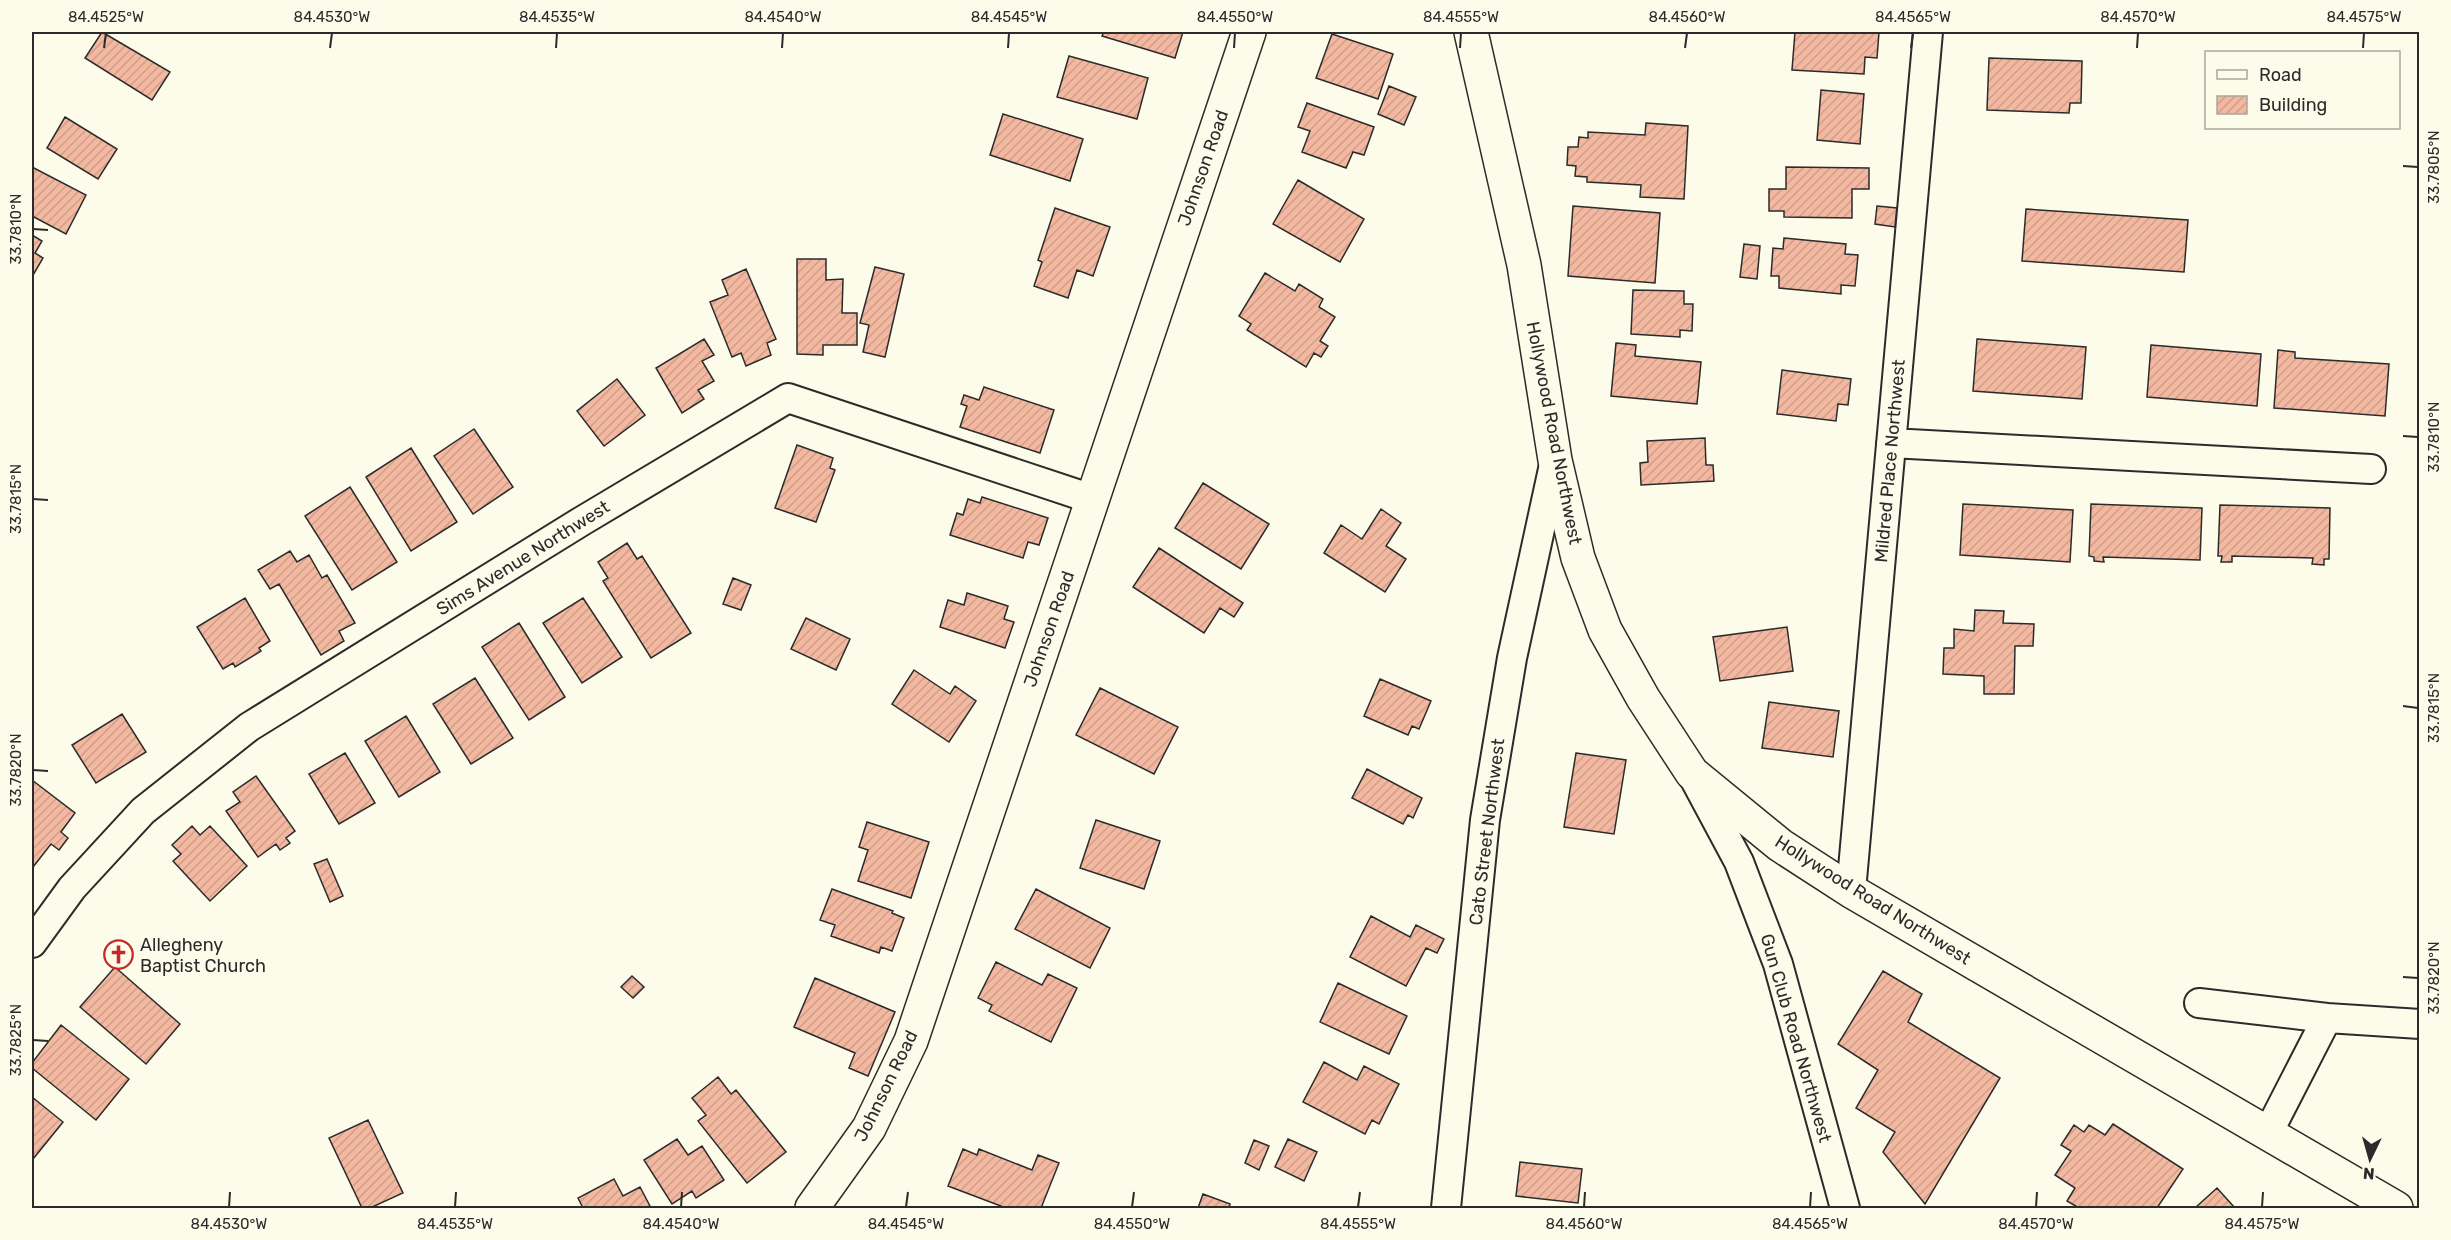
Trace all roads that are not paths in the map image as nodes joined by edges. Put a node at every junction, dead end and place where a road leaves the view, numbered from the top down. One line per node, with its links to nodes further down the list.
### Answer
1 (1249, 32): 7 (street, Johnson Road)
2 (1471, 32): 5 (street, Hollywood Road Northwest)
3 (1928, 32): 4 (street, Mildred Place Northwest)
4 (1891, 443): 6 (street); 9 (street, Mildred Place Northwest)
5 (1555, 460): 8 (street, Hollywood Road Northwest); 16 (street, Cato Street Northwest)
6 (2371, 470)
7 (1092, 499): 10 (street, Sims Avenue Northwest); 15 (street, Johnson Road)
8 (1692, 773): 9 (street, Hollywood Road Northwest); 17 (street, Gun Club Road Northwest)
9 (1851, 891): 14 (street, Hollywood Road Northwest)
10 (32, 943)
11 (2199, 1004): 12 (street)
12 (2327, 1018): 13 (street); 14 (street)
13 (2420, 1024)
14 (2268, 1133): 18 (street, Hollywood Road Northwest)
15 (814, 1208)
16 (1446, 1209)
17 (1845, 1209)
18 (2397, 1209)

